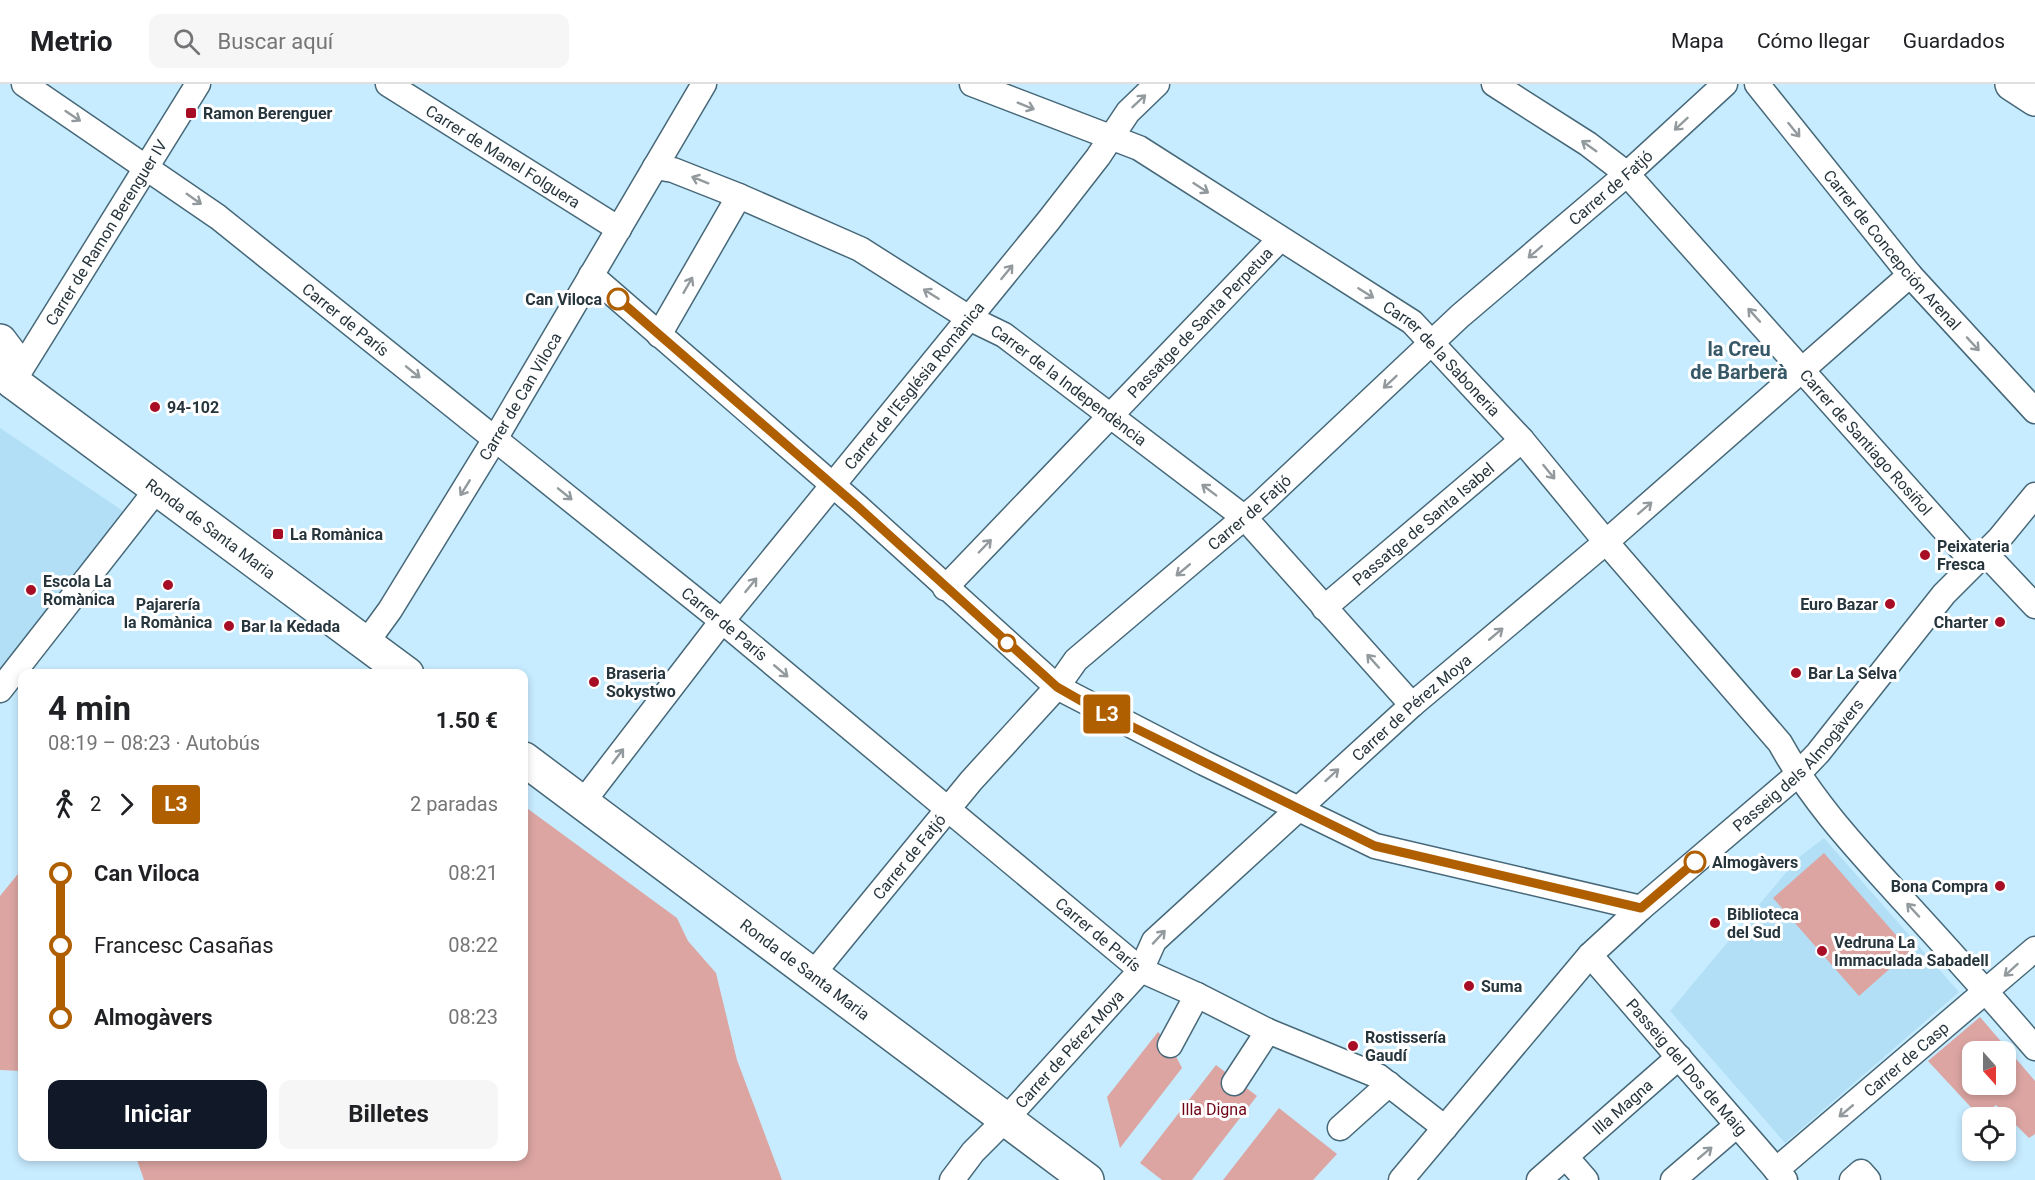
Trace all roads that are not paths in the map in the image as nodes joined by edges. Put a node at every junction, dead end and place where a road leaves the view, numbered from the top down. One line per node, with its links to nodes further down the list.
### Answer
1 (24, 84): 13 (street, Carrer de París, one-way to 13)
2 (198, 84): 13 (street, Carrer de Ramon Berenguer IV)
3 (388, 84): 17 (street, Carrer de Manel Folguera)
4 (704, 84): 14 (street, Carrer de Can Viloca)
5 (972, 84): 12 (street, Carrer de la Saboneria, one-way to 12)
6 (1157, 84): 12 (street, Carrer de l'Església Romànica, one-way to 6)
7 (1494, 84): 15 (street, Carrer de Santiago Rosiñol, one-way to 7)
8 (1725, 84): 15 (street, Carrer de Fatjó, one-way to 15)
9 (1757, 84): 20 (street, Carrer de Concepción Arenal, one-way to 20)
10 (2012, 84): 11 (street)
11 (2035, 99)
12 (1109, 137): 18 (street, Carrer de la Saboneria, one-way to 18); 21 (street, Carrer de l'Església Romànica, one-way to 12)
13 (145, 166): 26 (street, Carrer de Ramon Berenguer IV); 29 (street, Carrer de París, one-way to 29)
14 (655, 167): 16 (street, Carrer de la Independència, one-way to 14); 17 (street, Carrer de Can Viloca)
15 (1627, 174): 24 (street, Carrer de Fatjó, one-way to 24); 25 (street, Carrer de Santiago Rosiñol, one-way to 15)
16 (739, 196): 21 (street, Carrer de la Independència, one-way to 16); 22 (street, one-way to 16)
17 (618, 229): 19 (street, Carrer de Can Viloca)
18 (1280, 239): 24 (street, Carrer de la Saboneria, one-way to 24); 28 (street, Passatge de Santa Perpetua)
19 (591, 275): 22 (street); 29 (street, Carrer de Can Viloca)
20 (1910, 275): 25 (street, Carrer de Pérez Moya); 27 (street, Carrer de Concepción Arenal, one-way to 27)
21 (969, 318): 28 (street, Carrer de la Independència); 31 (street, Carrer de l'Església Romànica)
22 (659, 335): 31 (street)
23 (0, 341): 26 (street)
24 (1433, 342): 30 (street, Carrer de la Saboneria); 34 (street, Carrer de Fatjó, one-way to 34)
25 (1803, 369): 35 (street, Carrer de Pérez Moya, one-way to 25); 36 (street, Carrer de Santiago Rosiñol)
26 (7, 384): 32 (street, Ronda de Santa Maria)
27 (2035, 411)
28 (1112, 416): 34 (street, Carrer de la Independència, one-way to 28); 37 (street, Passatge de Santa Perpetua, one-way to 28)
29 (495, 439): 40 (street, Carrer de París, one-way to 40); 41 (street, Carrer de Can Viloca, one-way to 41)
30 (1522, 440): 35 (street, Carrer de la Saboneria, one-way to 35); 39 (street, Passatge de Santa Isabel)
31 (830, 486): 37 (street); 40 (street, Carrer de l'Església Romànica, one-way to 31)
32 (158, 488): 41 (street, Ronda de Santa Maria); 44 (street)
33 (2035, 495): 36 (street, Passeig dels Almogàvers)
34 (1245, 518): 39 (street, Carrer de la Independència); 43 (street, Carrer de Fatjó, one-way to 43)
35 (1606, 542): 45 (street, Carrer de Pérez Moya, one-way to 35); 47 (street, Carrer de la Saboneria)
36 (1979, 558): 38 (street, Carrer de Santiago Rosiñol); 47 (street, Passeig dels Almogàvers)
37 (945, 588): 43 (street)
38 (2035, 606)
39 (1324, 608): 45 (street, Carrer de la Independència, one-way to 39)
40 (722, 621): 48 (street, Carrer de l'Església Romànica, one-way to 40); 50 (street, Carrer de París, one-way to 50)
41 (366, 643): 42 (street, Ronda de Santa Maria)
42 (400, 669)
43 (1057, 687): 49 (street); 50 (street, Carrer de Fatjó)
44 (0, 690)
45 (1412, 705): 49 (street, Carrer de Pérez Moya, one-way to 45)
46 (528, 762): 48 (street, Ronda de Santa Maria)
47 (1797, 775): 51 (street, Passeig dels Almogàvers); 56 (street, Carrer de la Saboneria, one-way to 47)
48 (583, 802): 55 (street, Ronda de Santa Maria)
49 (1298, 807): 51 (street); 54 (street, Carrer de Pérez Moya, one-way to 49)
50 (947, 811): 54 (street, Carrer de París); 55 (street, Carrer de Fatjó)
51 (1641, 908): 53 (street, Passeig dels Almogàvers)
52 (2035, 949): 56 (street, Carrer de Casp, one-way to 56)
53 (1590, 955): 61 (street, Passeig del Dos de Maig); 67 (street, Passeig dels Almogàvers)
54 (1141, 970): 57 (street, Carrer de París); 64 (street, Carrer de Pérez Moya)
55 (812, 975): 64 (street, Ronda de Santa Maria)
56 (1987, 991): 60 (street, Carrer de la Saboneria); 69 (street, Carrer de Casp, one-way to 69)
57 (1197, 995): 58 (street, Carrer de París); 59 (street)
58 (1268, 1031): 62 (street); 63 (street, Carrer de París)
59 (1170, 1045)
60 (2035, 1048)
61 (1679, 1057): 65 (street, Passeig del Dos de Maig); 68 (street, Illa Magna)
62 (1234, 1083)
63 (1389, 1084): 66 (street); 67 (street, Carrer de París)
64 (1006, 1119): 70 (street, Carrer de Pérez Moya); 71 (street, Ronda de Santa Maria)
65 (1737, 1125): 69 (street, Passeig del Dos de Maig); 75 (street, one-way to 65)
66 (1340, 1128)
67 (1445, 1128): 72 (street, Passeig dels Almogàvers)
68 (1566, 1157): 73 (street, Illa Magna); 74 (street)
69 (1780, 1175)
70 (952, 1180)
71 (1087, 1180)
72 (1401, 1180)
73 (1539, 1180)
74 (1586, 1180)
75 (1673, 1180)
76 (1852, 1180): 77 (street)
77 (1868, 1180)

